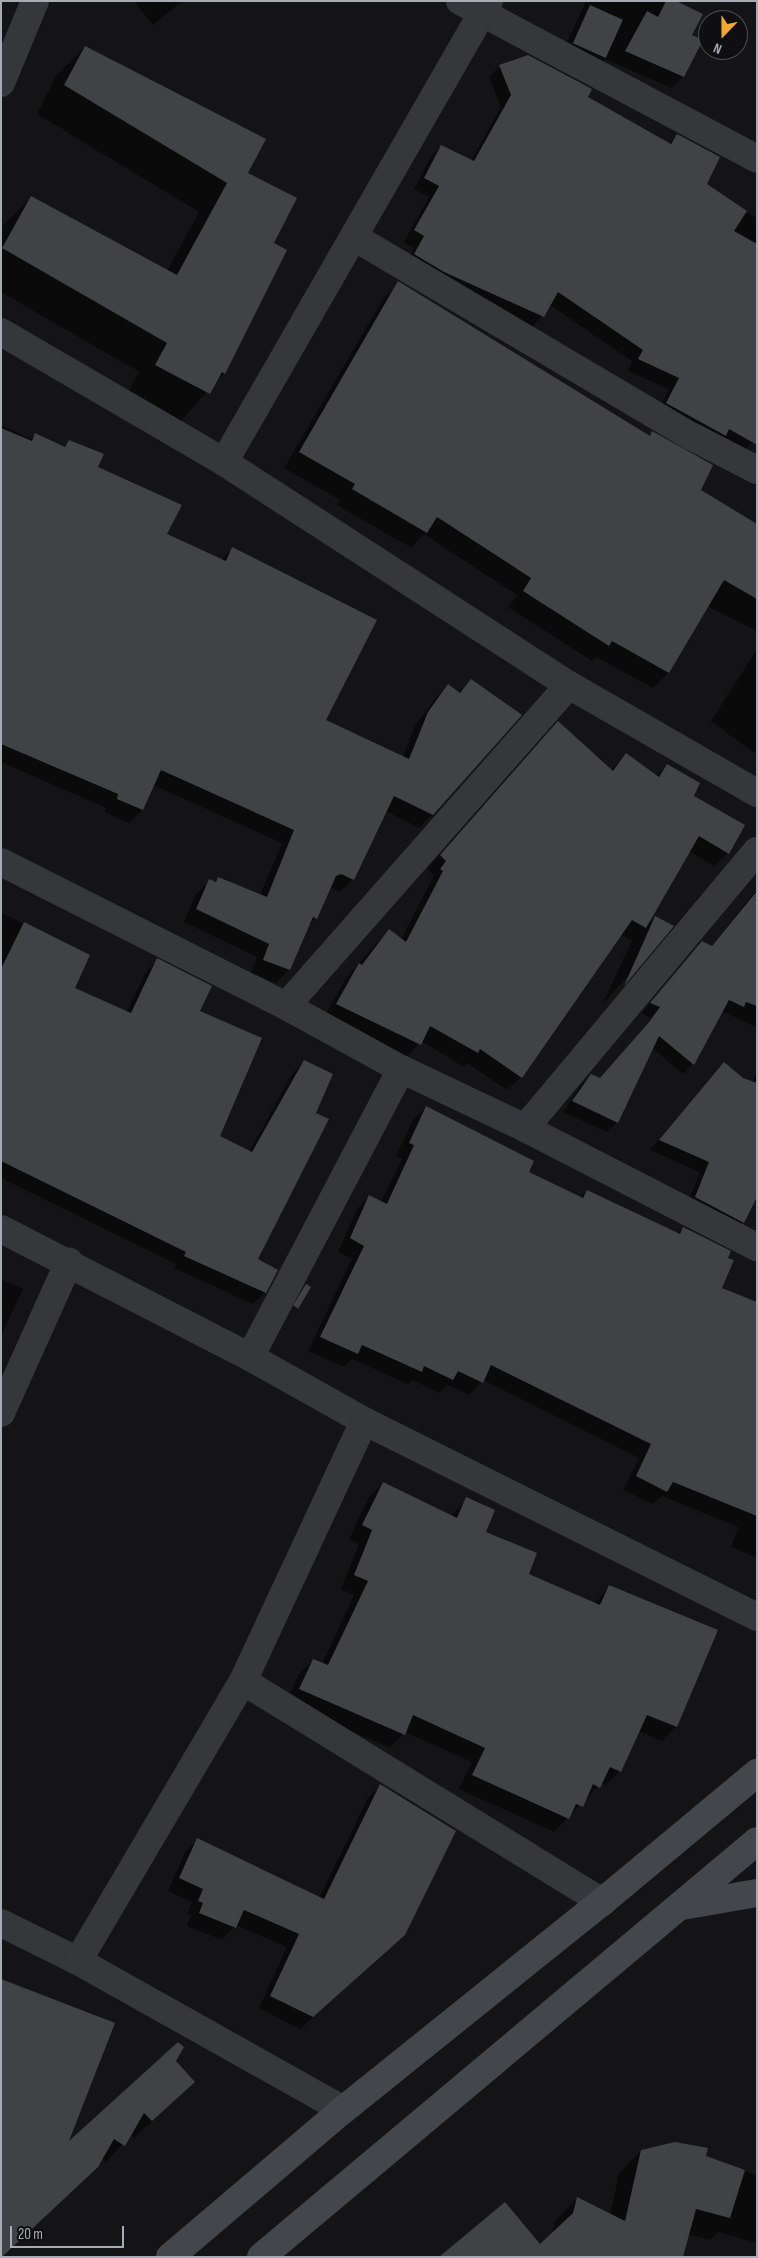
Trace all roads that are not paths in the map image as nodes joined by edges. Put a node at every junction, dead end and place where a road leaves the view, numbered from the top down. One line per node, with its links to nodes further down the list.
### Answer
1 (35, 1): 3 (street)
2 (477, 5): 4 (street); 5 (street)
3 (1, 83)
4 (757, 159)
5 (354, 237): 7 (street); 8 (street)
6 (1, 332): 7 (street)
7 (224, 462): 9 (street)
8 (757, 470)
9 (569, 685): 10 (street); 13 (street)
10 (757, 793)
11 (757, 851): 15 (street)
12 (1, 862): 13 (street)
13 (286, 1006): 14 (street)
14 (401, 1069): 15 (street); 19 (street)
15 (525, 1128): 17 (street)
16 (1, 1229): 18 (street)
17 (757, 1247)
18 (68, 1262): 19 (street); 20 (street)
19 (250, 1357): 21 (street)
20 (1, 1413)
21 (364, 1421): 22 (street); 23 (street)
22 (757, 1617)
23 (243, 1682): 27 (street); 30 (street)
24 (757, 1773): 27 (main road)
25 (757, 1841): 28 (main road)
26 (757, 1893): 28 (main road)
27 (602, 1902): 31 (main road)
28 (680, 1906): 33 (main road)
29 (1, 1923): 30 (street)
30 (78, 1962): 31 (street)
31 (343, 2110): 32 (main road)
32 (170, 2257)
33 (261, 2257)

